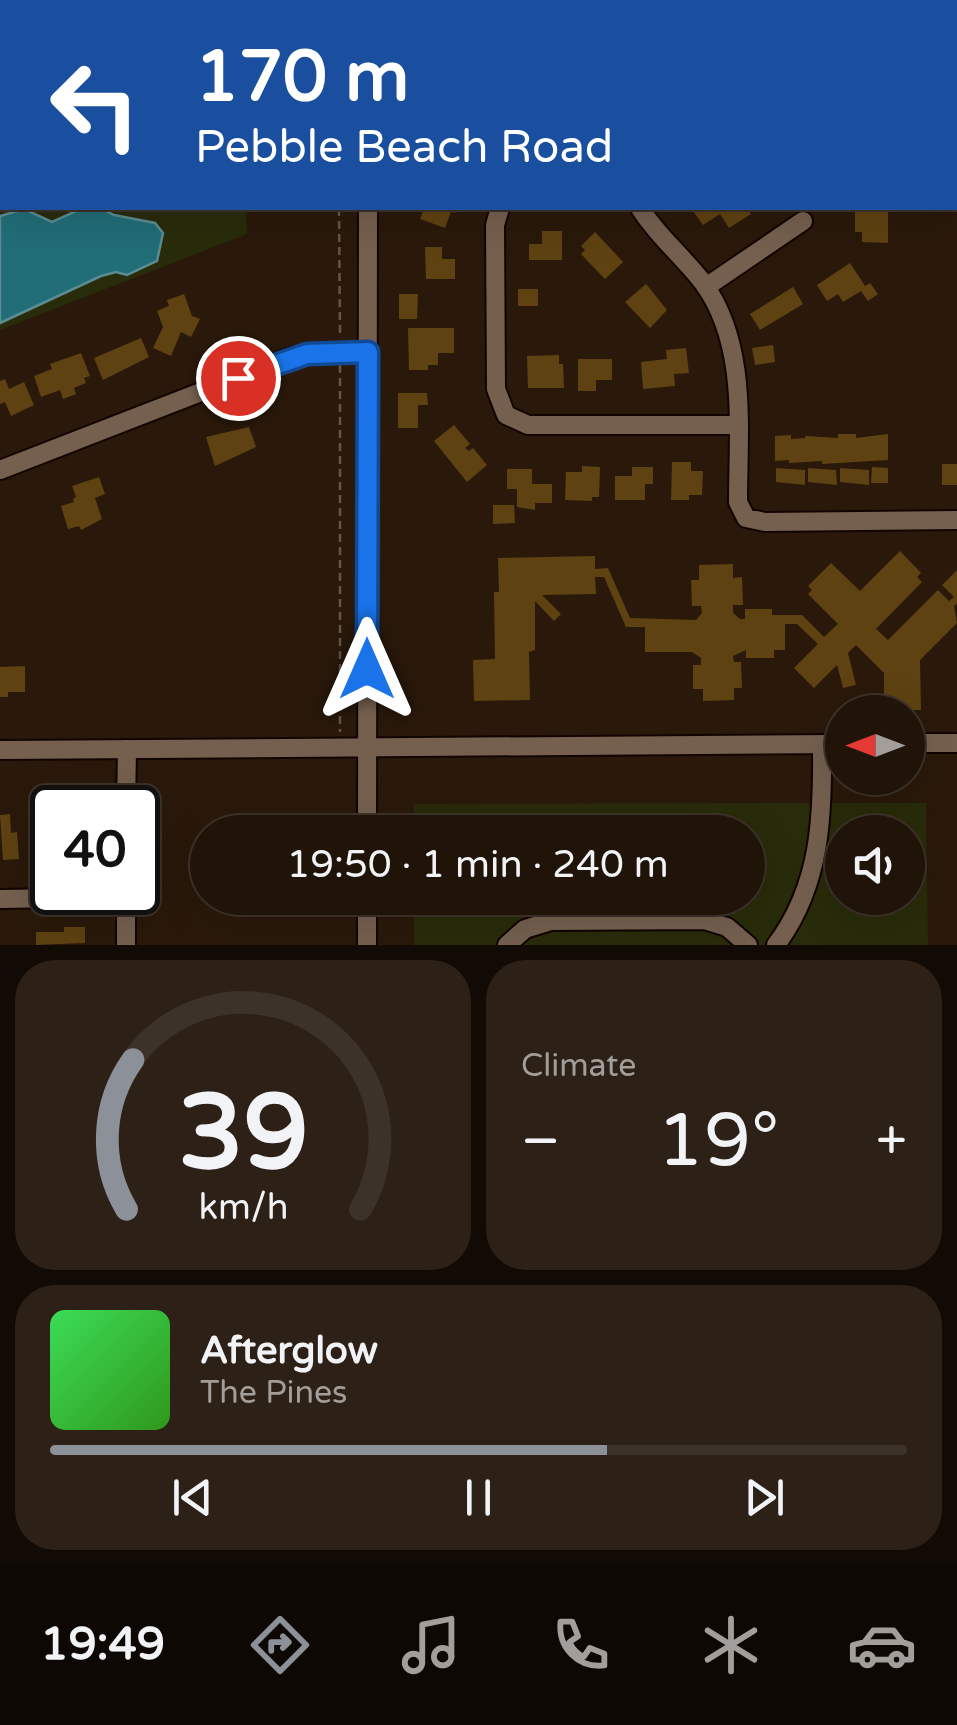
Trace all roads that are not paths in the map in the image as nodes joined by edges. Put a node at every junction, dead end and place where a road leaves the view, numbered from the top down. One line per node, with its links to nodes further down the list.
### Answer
1 (368, 210): 6 (street)
2 (499, 210): 7 (street)
3 (642, 210): 5 (street)
4 (803, 221): 5 (street)
5 (706, 287): 7 (street)
6 (368, 352): 8 (street); 13 (street)
7 (738, 425): 9 (street)
8 (0, 470)
9 (957, 520)
10 (957, 743): 12 (street)
11 (822, 744): 13 (street); 26 (street)
12 (925, 744)
13 (367, 748): 14 (street); 17 (street)
14 (127, 749): 15 (street); 16 (street)
15 (0, 750)
16 (126, 785)
17 (367, 815)
18 (30, 898): 19 (street)
19 (0, 899)
20 (126, 915): 22 (street)
21 (367, 915): 23 (street)
22 (126, 945)
23 (367, 945)
24 (507, 945): 25 (street)
25 (748, 945)
26 (776, 945)

